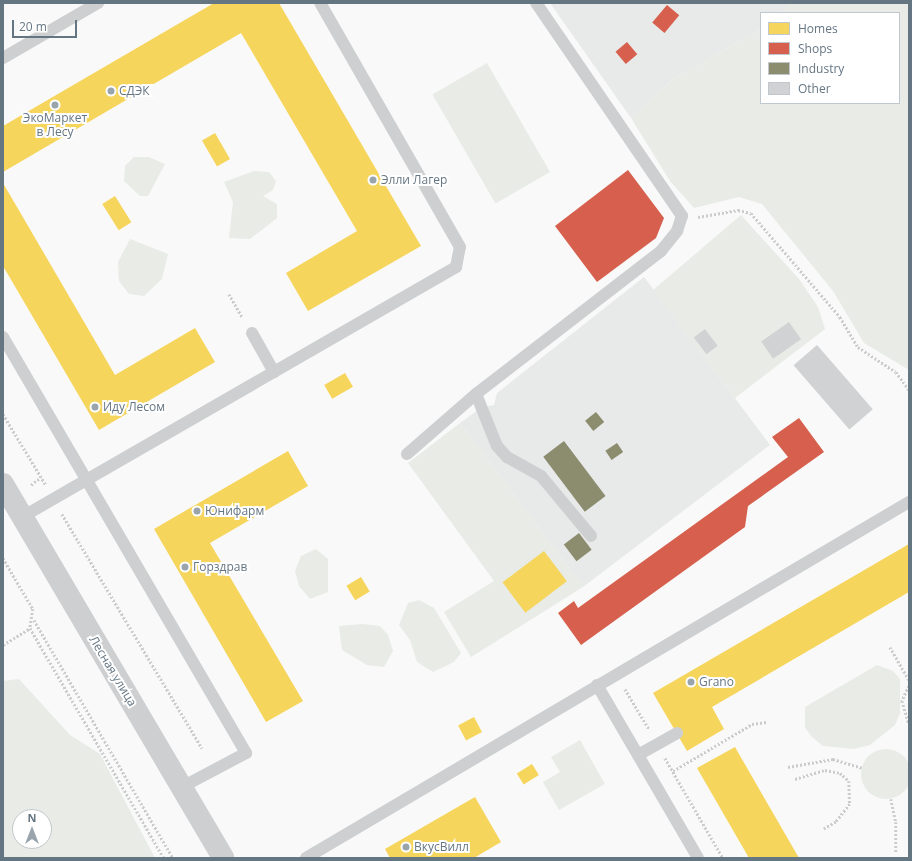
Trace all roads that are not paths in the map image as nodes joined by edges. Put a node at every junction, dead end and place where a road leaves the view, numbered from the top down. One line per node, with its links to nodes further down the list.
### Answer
1 (98, 3): 4 (lane)
2 (320, 3): 7 (lane)
3 (536, 3): 8 (lane)
4 (3, 58)
5 (252, 333): 7 (lane)
6 (3, 337): 10 (lane)
7 (274, 372): 10 (lane)
8 (476, 394): 9 (lane); 14 (lane)
9 (407, 454)
10 (87, 480): 13 (lane); 18 (lane)
11 (3, 484): 13 (street, Лесная улица)
12 (909, 502): 15 (lane)
13 (22, 517): 18 (street, Лесная улица)
14 (591, 536)
15 (597, 685): 17 (lane); 19 (lane)
16 (677, 733): 17 (lane)
17 (638, 755): 21 (lane)
18 (182, 787): 20 (street, Лесная улица)
19 (308, 857)
20 (223, 858)
21 (698, 858)

